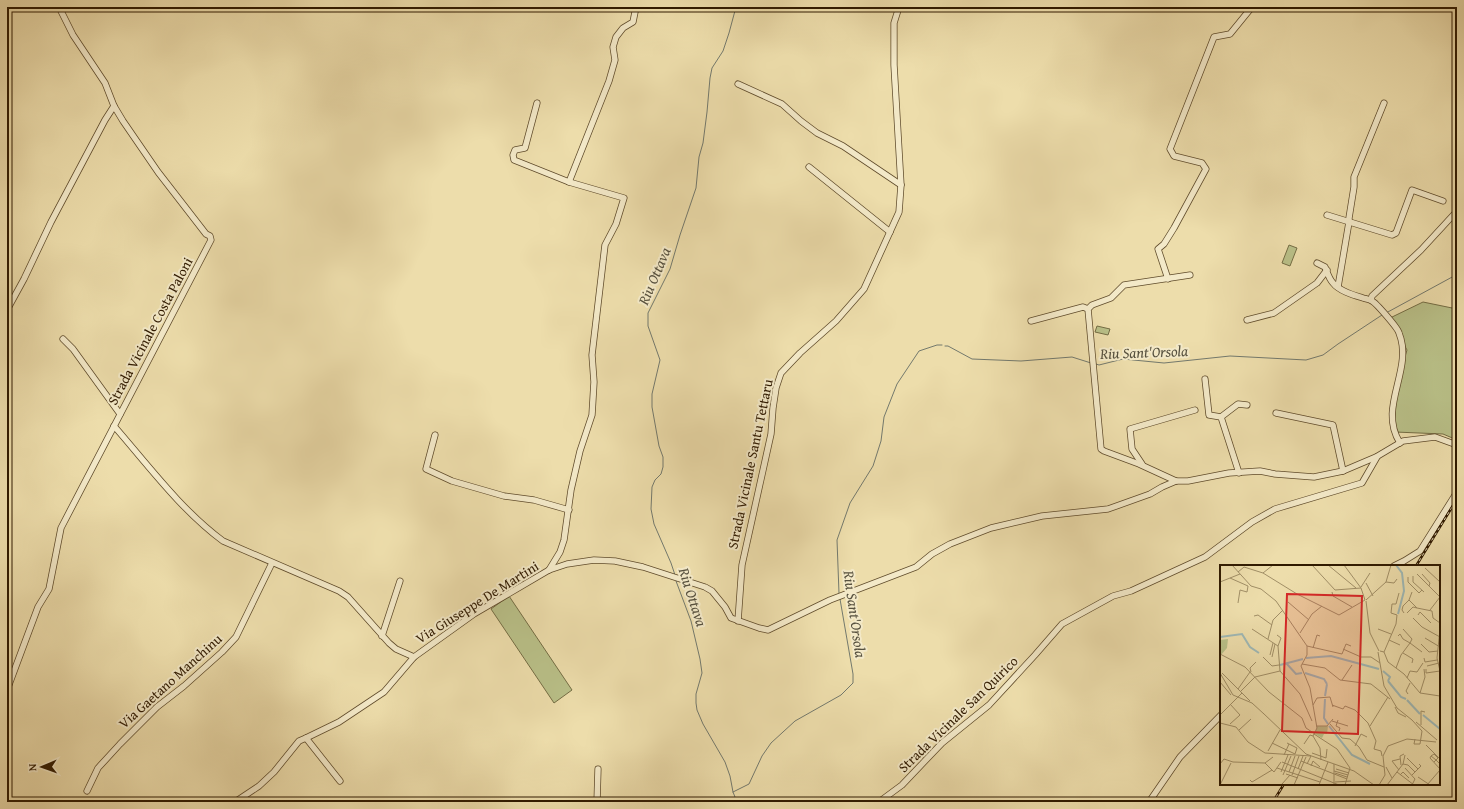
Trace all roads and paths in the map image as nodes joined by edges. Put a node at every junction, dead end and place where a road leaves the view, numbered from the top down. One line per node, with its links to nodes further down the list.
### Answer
1 (59, 7): 8 (street, Strada Vicinale Costa Paloni)
2 (636, 7): 10 (street)
3 (899, 7): 11 (street, Strada Vicinale Santu Tettaru)
4 (1252, 7): 20 (street)
5 (738, 84): 11 (street)
6 (537, 103): 10 (street)
7 (1384, 103): 15 (street)
8 (114, 106): 24 (street); 32 (street, Strada Vicinale Costa Paloni)
9 (809, 167): 16 (street)
10 (569, 182): 44 (street)
11 (901, 185): 16 (street, Strada Vicinale Santu Tettaru)
12 (1443, 201): 15 (street)
13 (1457, 211): 22 (street)
14 (1327, 215): 15 (street)
15 (1349, 222): 21 (street)
16 (890, 232): 49 (street, Strada Vicinale Santu Tettaru)
17 (1317, 263): 18 (street)
18 (1326, 270): 21 (street); 25 (street)
19 (1190, 275): 20 (street)
20 (1168, 279): 23 (street)
21 (1338, 287): 22 (street)
22 (1371, 300): 36 (street)
23 (1088, 309): 26 (street); 39 (street)
24 (7, 310)
25 (1247, 320)
26 (1030, 321)
27 (63, 339): 32 (street)
28 (1205, 380): 33 (street)
29 (1247, 405): 33 (street)
30 (1194, 410): 39 (street)
31 (1276, 413): 40 (street)
32 (120, 414): 34 (street, Strada Vicinale Costa Paloni)
33 (1221, 416): 41 (street)
34 (114, 426): 45 (street); 52 (street, Strada Vicinale Costa Paloni)
35 (435, 435): 44 (street)
36 (1400, 443): 37 (street, Via Giuseppe De Martini); 38 (street, Via Giuseppe De Martini)
37 (1457, 445)
38 (1378, 457): 40 (street, Via Giuseppe De Martini); 60 (street, Strada Vicinale San Quirico)
39 (1142, 465): 42 (street)
40 (1342, 471): 41 (street, Via Giuseppe De Martini)
41 (1239, 473): 42 (street, Via Giuseppe De Martini)
42 (1176, 481): 49 (street, Via Giuseppe De Martini)
43 (1457, 492): 46 (street)
44 (569, 510): 47 (street)
45 (272, 563): 50 (street); 57 (street, Via Gaetano Manchinu)
46 (1396, 565)
47 (549, 570): 49 (street, Via Giuseppe De Martini); 51 (street, Via Giuseppe De Martini)
48 (400, 581): 50 (street)
49 (738, 621)
50 (382, 636): 51 (street)
51 (414, 657): 54 (street, Via Giuseppe De Martini)
52 (7, 690)
53 (1220, 716): 61 (street)
54 (306, 738): 56 (street); 58 (street, Via Giuseppe De Martini)
55 (598, 769): 59 (street)
56 (340, 781)
57 (87, 791)
58 (235, 802)
59 (597, 802)
60 (879, 802)
61 (1149, 802)

